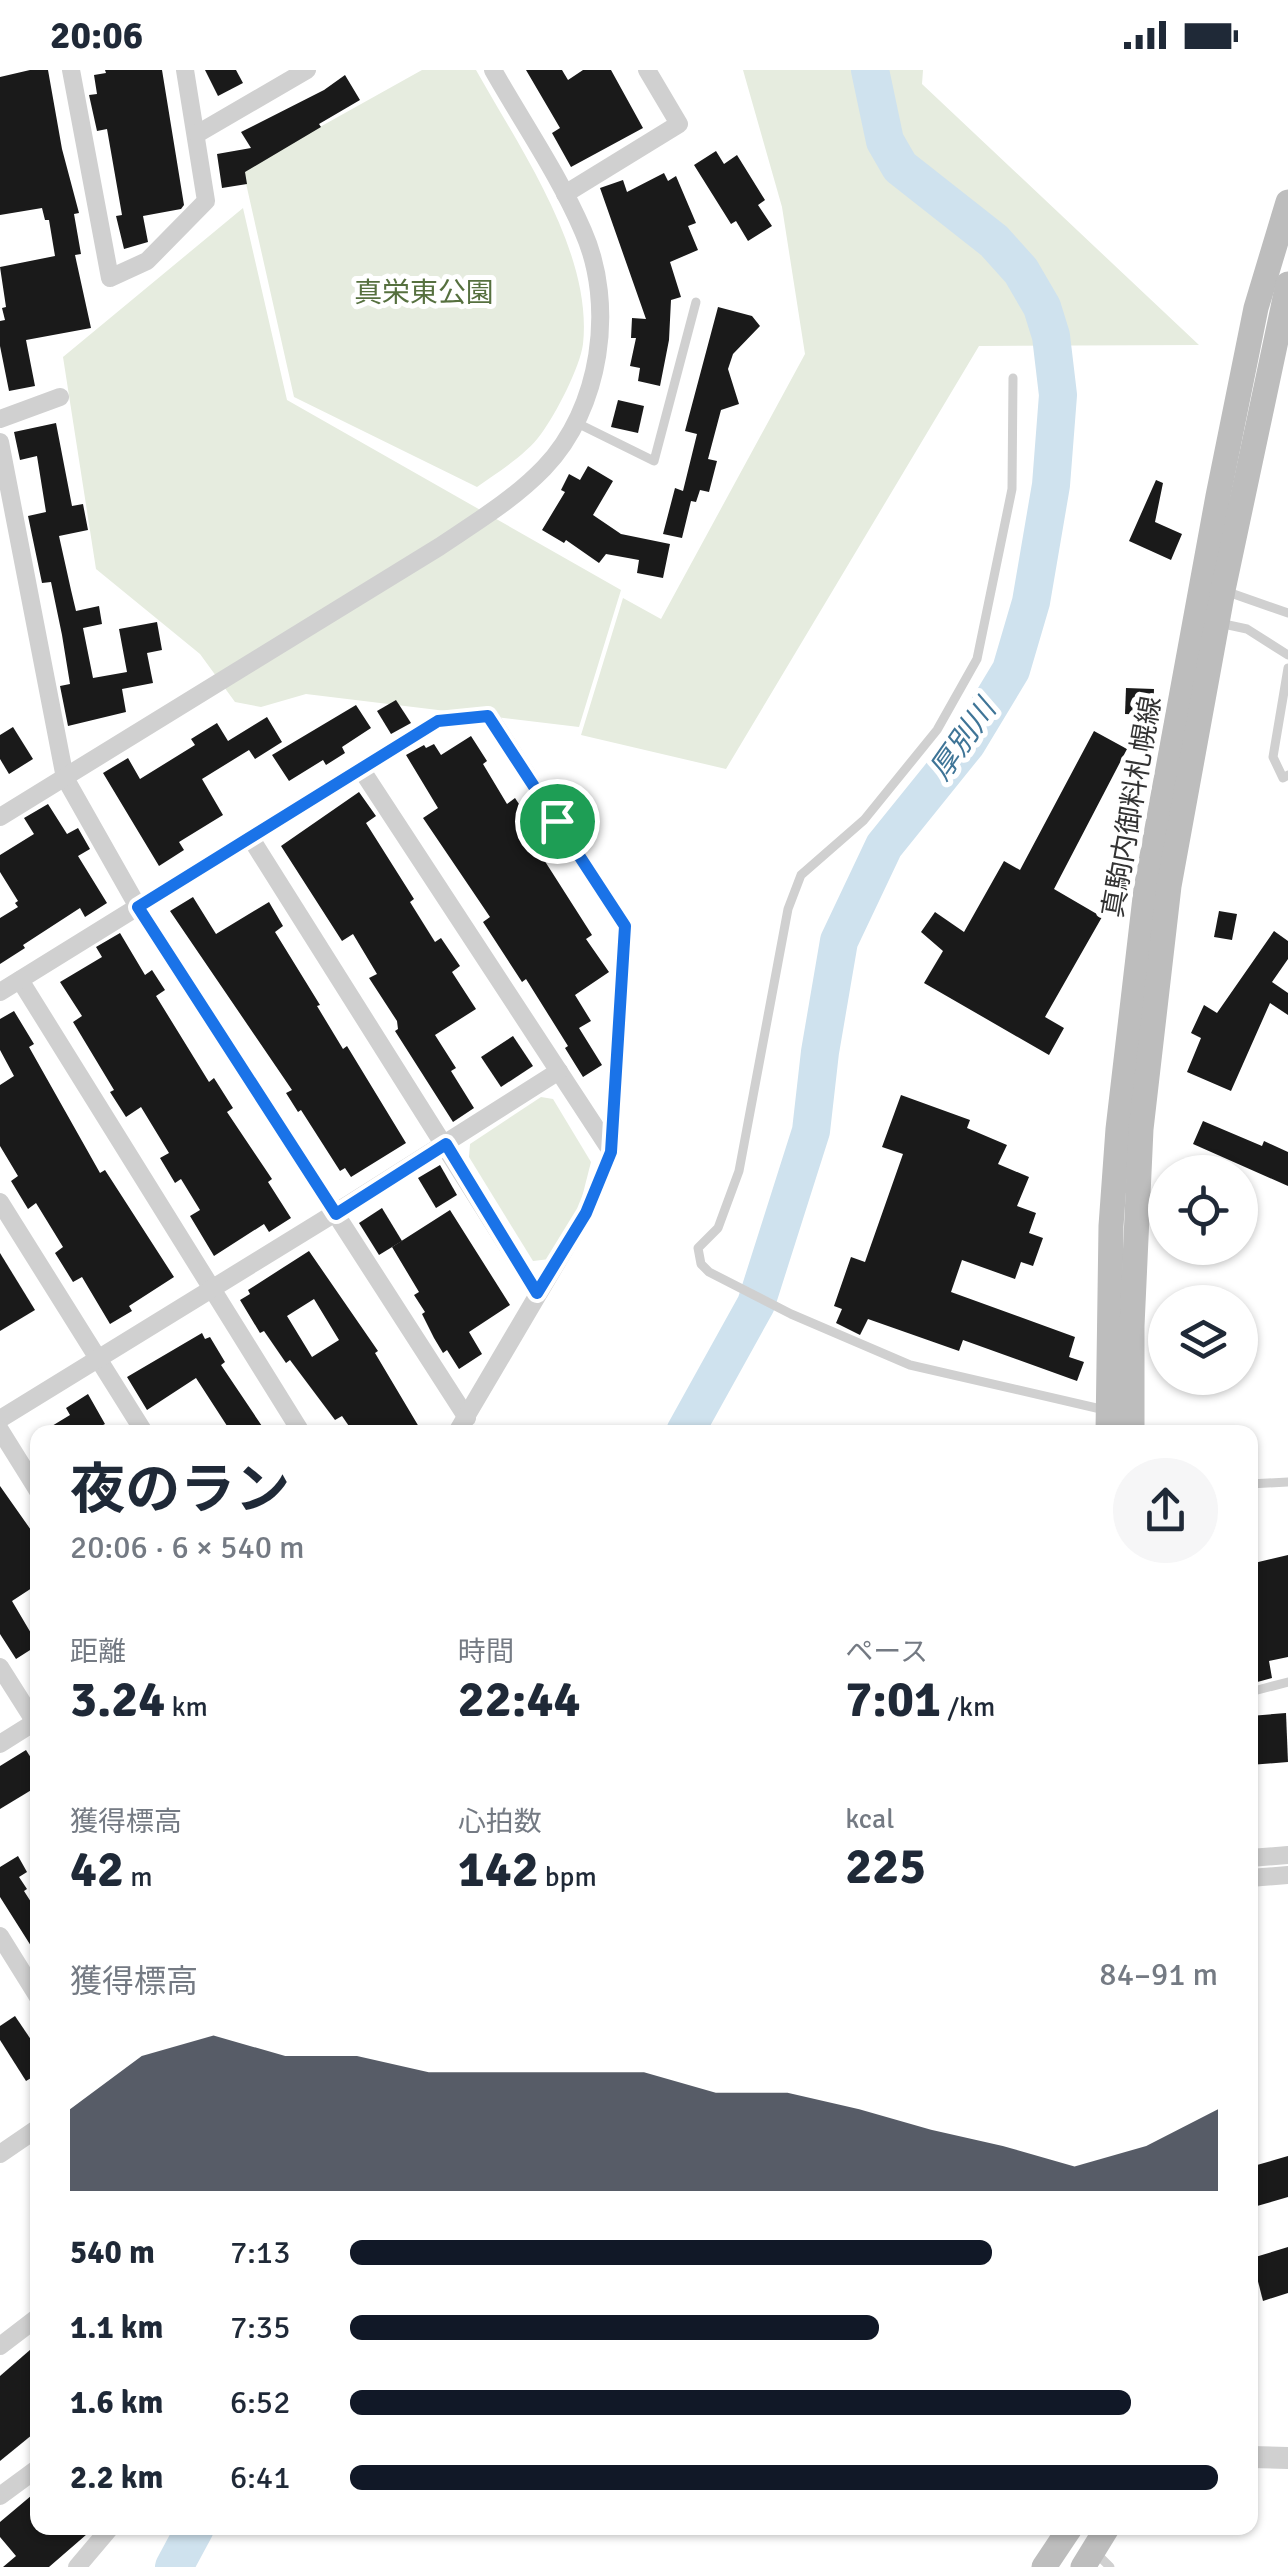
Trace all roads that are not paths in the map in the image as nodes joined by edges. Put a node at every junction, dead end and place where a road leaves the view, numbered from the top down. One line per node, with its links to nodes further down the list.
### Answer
1 (71, 70): 6 (street)
2 (185, 70): 6 (street)
3 (308, 70): 6 (street)
4 (493, 70): 7 (street)
5 (648, 70): 7 (street)
6 (197, 134)
7 (566, 194): 14 (street)
8 (1288, 202): 39 (main road, 真駒内御料札幌線)
9 (1288, 284): 16 (main road, 真駒内御料札幌線)
10 (696, 302): 14 (lane)
11 (1014, 378): 39 (lane)
12 (60, 397): 13 (street)
13 (0, 419)
14 (576, 422): 24 (street)
15 (0, 442): 24 (street)
16 (1224, 590): 17 (lane); 18 (main road, 真駒内御料札幌線)
17 (1288, 613)
18 (1218, 623): 19 (lane); 43 (main road, 真駒内御料札幌線)
19 (1288, 655)
20 (1288, 668): 21 (lane)
21 (1283, 717): 23 (lane)
22 (361, 769): 26 (street); 30 (street); 32 (street)
23 (1288, 775)
24 (65, 778): 25 (street); 27 (street)
25 (0, 818)
26 (250, 837): 27 (street); 31 (street)
27 (138, 907): 28 (street); 34 (street)
28 (20, 980): 29 (street); 35 (street)
29 (0, 992)
30 (558, 1071): 31 (street); 32 (street)
31 (446, 1144): 34 (street); 36 (street)
32 (611, 1152): 36 (street)
33 (0, 1202): 37 (street)
34 (336, 1214): 35 (street); 42 (street)
35 (210, 1290): 37 (street); 41 (street)
36 (537, 1293): 42 (street)
37 (98, 1359): 38 (street); 40 (street)
38 (0, 1419)
39 (1108, 1422)
40 (140, 1425)
41 (297, 1425)
42 (462, 1425)
43 (1132, 1425)
44 (0, 1430): 45 (street)
45 (30, 1478)
46 (1288, 1482): 47 (lane)
47 (1258, 1484)
48 (0, 1666): 51 (street)
49 (1288, 1682): 50 (lane)
50 (1258, 1690)
51 (30, 1714)
52 (30, 1726): 53 (street)
53 (0, 1744)
54 (1288, 1854): 55 (street)
55 (1258, 1857)
56 (1288, 1875): 57 (street)
57 (1258, 1877)
58 (0, 1936): 59 (street)
59 (30, 1983)
60 (30, 2133): 61 (street)
61 (0, 2154)
62 (30, 2324): 63 (street)
63 (0, 2346)
64 (1258, 2456): 65 (street)
65 (1288, 2458)
66 (30, 2474): 67 (street)
67 (0, 2496)
68 (104, 2535): 72 (street)
69 (1065, 2535): 73 (main road)
70 (1106, 2535): 71 (main road)
71 (1096, 2562)
72 (77, 2567)
73 (1044, 2567)

